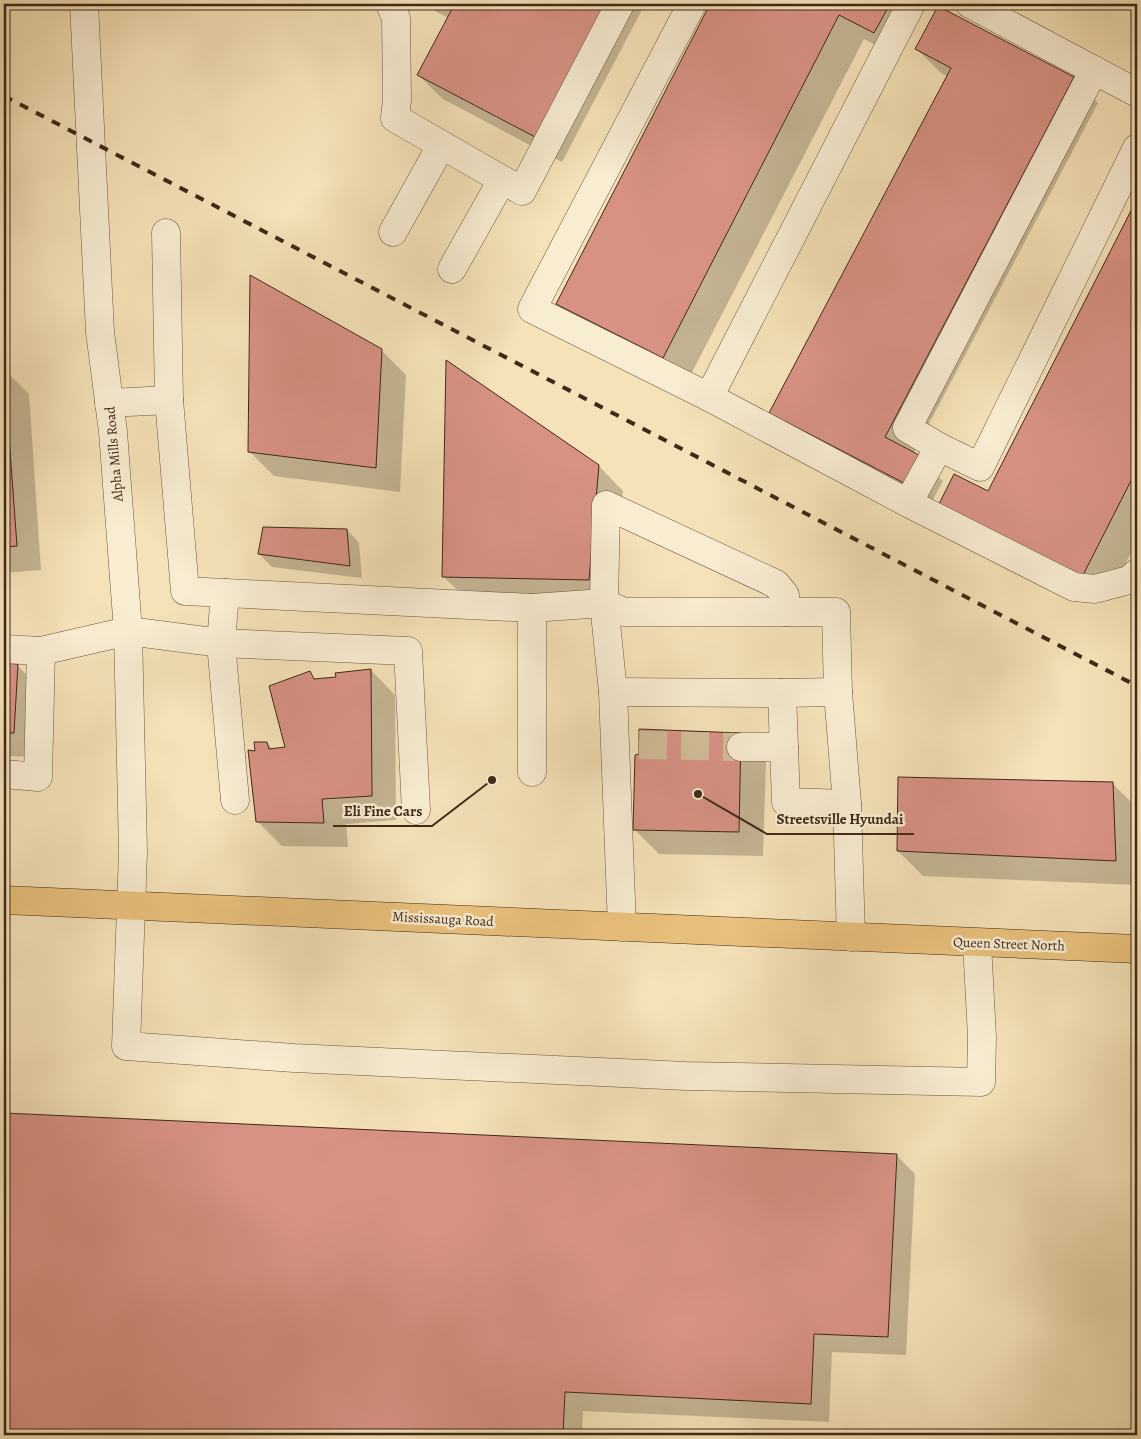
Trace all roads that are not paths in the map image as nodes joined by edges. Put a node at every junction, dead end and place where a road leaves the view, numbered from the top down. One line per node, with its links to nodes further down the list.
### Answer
1 (84, 4): 17 (street, Alpha Mills Road)
2 (390, 4): 9 (street)
3 (620, 4): 11 (street)
4 (692, 4): 15 (street)
5 (911, 4): 15 (street)
6 (970, 4): 7 (street)
7 (1094, 70): 8 (street); 18 (street)
8 (1135, 88)
9 (441, 146): 11 (street); 12 (street)
10 (1137, 148): 18 (street)
11 (502, 180): 14 (street)
12 (393, 232)
13 (166, 233): 16 (street)
14 (452, 269)
15 (709, 397): 19 (street)
16 (169, 400): 17 (street); 21 (street)
17 (109, 403): 25 (street, Alpha Mills Road)
18 (939, 448): 19 (street)
19 (908, 503): 20 (street)
20 (1137, 573)
21 (225, 594): 23 (street); 26 (street)
22 (604, 603): 23 (street); 24 (street); 24 (street); 29 (street)
23 (532, 608): 34 (street)
24 (786, 612): 30 (street)
25 (128, 631): 26 (street); 28 (street); 40 (street, Alpha Mills Road)
26 (221, 643): 36 (street); 38 (street)
27 (4, 649): 28 (street)
28 (41, 651): 35 (street)
29 (613, 692): 31 (street); 41 (street)
30 (838, 692): 31 (street); 37 (street)
31 (782, 693): 33 (street)
32 (741, 747): 33 (street)
33 (784, 747): 37 (street)
34 (532, 772)
35 (4, 774)
36 (235, 800)
37 (847, 804): 42 (street)
38 (416, 810)
39 (4, 900): 40 (main road, Mississauga Road)
40 (131, 905): 41 (main road, Mississauga Road); 44 (street, Alpha Mills Road)
41 (622, 927): 42 (main road, Mississauga Road)
42 (851, 937): 43 (main road, Mississauga Road)
43 (882, 938): 44 (main road, Queen Street North)
44 (977, 943): 45 (main road, Queen Street North)
45 (1137, 949)

